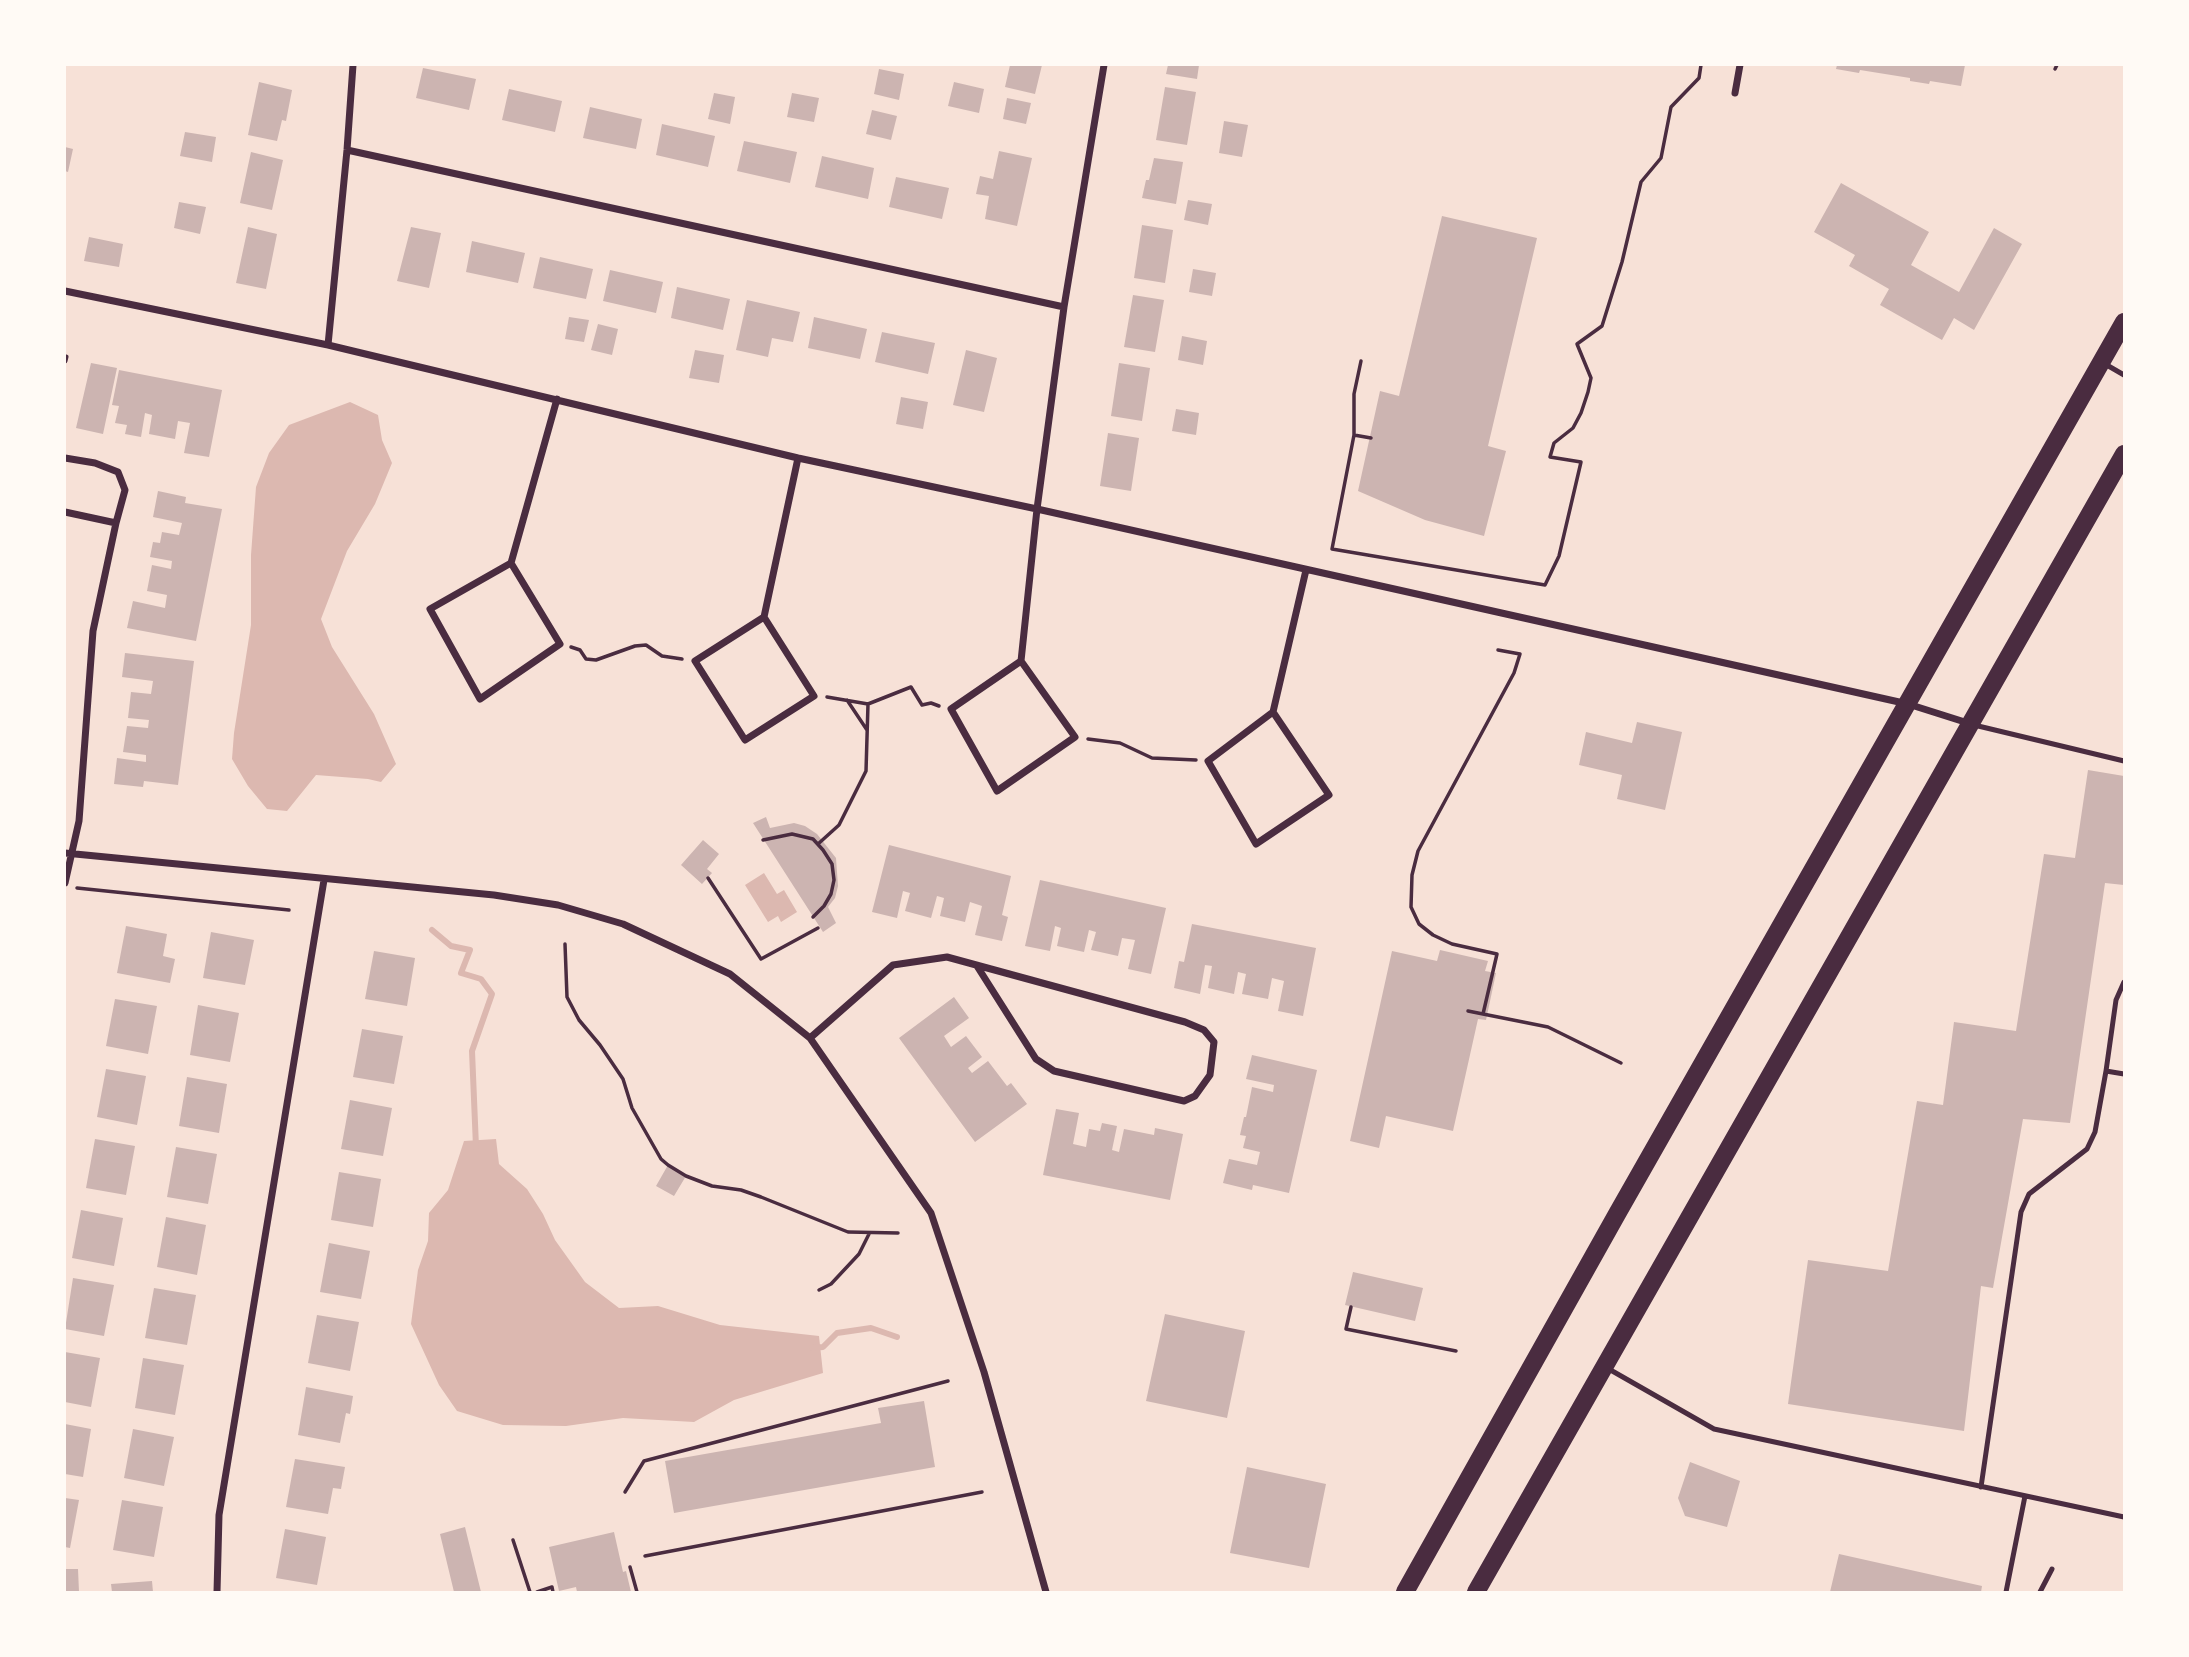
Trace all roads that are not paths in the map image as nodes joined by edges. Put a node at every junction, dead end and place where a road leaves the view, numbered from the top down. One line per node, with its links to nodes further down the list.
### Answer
1 (353, 65): 5 (street)
2 (1104, 65): 7 (street)
3 (1740, 65): 4 (street)
4 (1735, 93)
5 (347, 150): 7 (street); 9 (street)
6 (65, 290): 9 (street)
7 (1064, 307): 16 (street)
8 (2124, 322): 10 (main road)
9 (328, 345): 12 (street)
10 (2102, 362): 11 (lane); 23 (main road)
11 (2124, 375)
12 (557, 400): 15 (street); 19 (street)
13 (2124, 454): 25 (main road)
14 (65, 458): 18 (street)
15 (798, 458): 16 (street); 21 (street)
16 (1037, 509): 20 (street); 22 (street)
17 (65, 512): 18 (street)
18 (116, 523): 27 (street)
19 (511, 563): 19 (street)
20 (1306, 570): 23 (street); 24 (street)
21 (764, 617): 21 (street)
22 (1021, 661): 22 (street)
23 (1908, 704): 25 (street); 42 (main road)
24 (1273, 712): 24 (street)
25 (1969, 724): 26 (lane); 35 (main road)
26 (2124, 761)
27 (68, 853): 28 (street); 29 (street)
28 (324, 880): 32 (street); 40 (street)
29 (65, 883)
30 (976, 966): 30 (street); 32 (street)
31 (2124, 982): 33 (lane)
32 (810, 1038): 41 (street)
33 (2106, 1071): 34 (lane); 36 (lane)
34 (2124, 1074)
35 (1604, 1366): 36 (lane); 43 (main road)
36 (1981, 1487): 37 (lane)
37 (2025, 1496): 38 (lane); 44 (lane)
38 (2124, 1517)
39 (2052, 1569): 45 (lane)
40 (217, 1592)
41 (1046, 1592)
42 (1405, 1592)
43 (1475, 1592)
44 (2006, 1592)
45 (2040, 1592)

